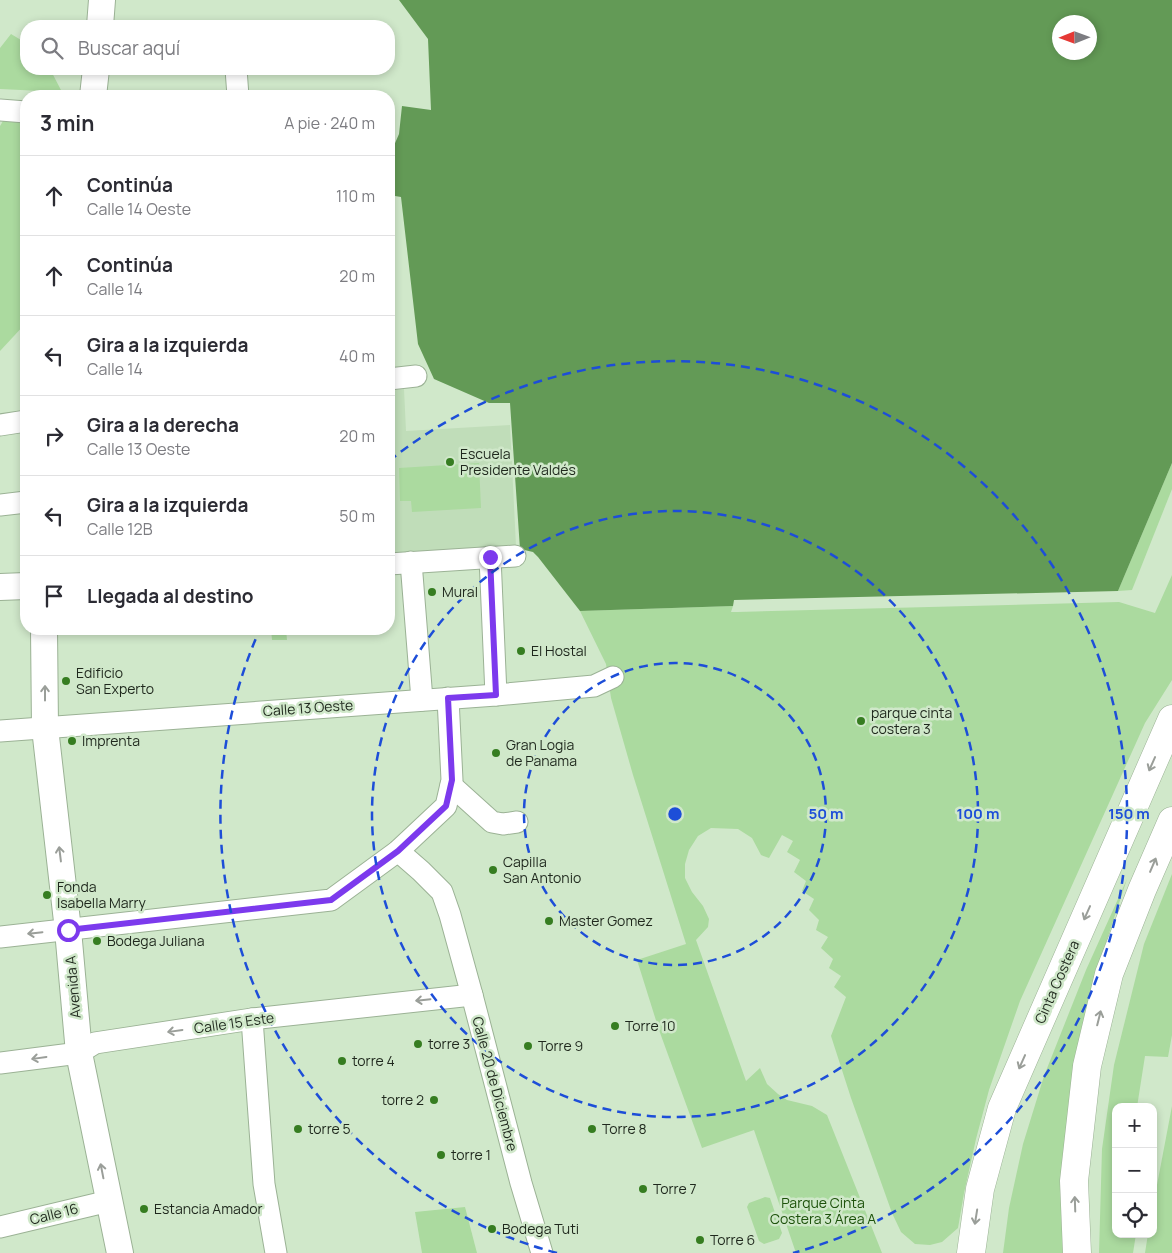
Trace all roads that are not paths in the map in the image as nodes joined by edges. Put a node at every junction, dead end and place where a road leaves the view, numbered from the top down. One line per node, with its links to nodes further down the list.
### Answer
1 (102, 0): 2 (street)
2 (100, 20)
3 (96, 75): 5 (street)
4 (236, 75): 6 (street)
5 (94, 90)
6 (238, 90)
7 (0, 110): 8 (street)
8 (20, 112)
9 (416, 376): 10 (street)
10 (395, 378)
11 (20, 422): 12 (street)
12 (0, 426)
13 (20, 502): 14 (street)
14 (0, 504)
15 (515, 556): 16 (street)
16 (490, 557): 17 (street); 23 (street)
17 (411, 562): 18 (street); 25 (street)
18 (395, 563)
19 (20, 586): 20 (street)
20 (0, 588)
21 (44, 635): 27 (street, Avenida A, one-way to 21)
22 (613, 677): 23 (street, Calle 13 Oeste)
23 (496, 695): 24 (street, Calle 13 Oeste)
24 (448, 698): 25 (street, Calle 13 Oeste); 29 (street)
25 (422, 700): 27 (street, Calle 13 Oeste)
26 (1172, 720): 44 (main road, Cinta Costera, one-way to 44)
27 (45, 728): 28 (street, Calle 13 Oeste); 33 (street, Avenida A, one-way to 27)
28 (0, 731)
29 (450, 785): 31 (street); 32 (street)
30 (1172, 821): 45 (main road, one-way to 30)
31 (517, 822)
32 (398, 851): 33 (street); 35 (street, Calle 20 de Diciembre)
33 (68, 930): 34 (street, one-way to 34); 37 (street, Avenida A)
34 (0, 937)
35 (472, 995): 36 (street, Calle 15 Este, one-way to 36); 43 (street, Calle 20 de Diciembre)
36 (252, 1019): 37 (street, Calle 15 Este, one-way to 37); 42 (street)
37 (78, 1053): 38 (street, Calle 15 Este, one-way to 38); 39 (street, Avenida A, one-way to 37)
38 (0, 1063)
39 (108, 1201): 40 (street, Calle 16); 41 (street, Avenida A)
40 (0, 1227)
41 (120, 1253)
42 (276, 1253)
43 (542, 1253)
44 (971, 1253)
45 (1077, 1253)

